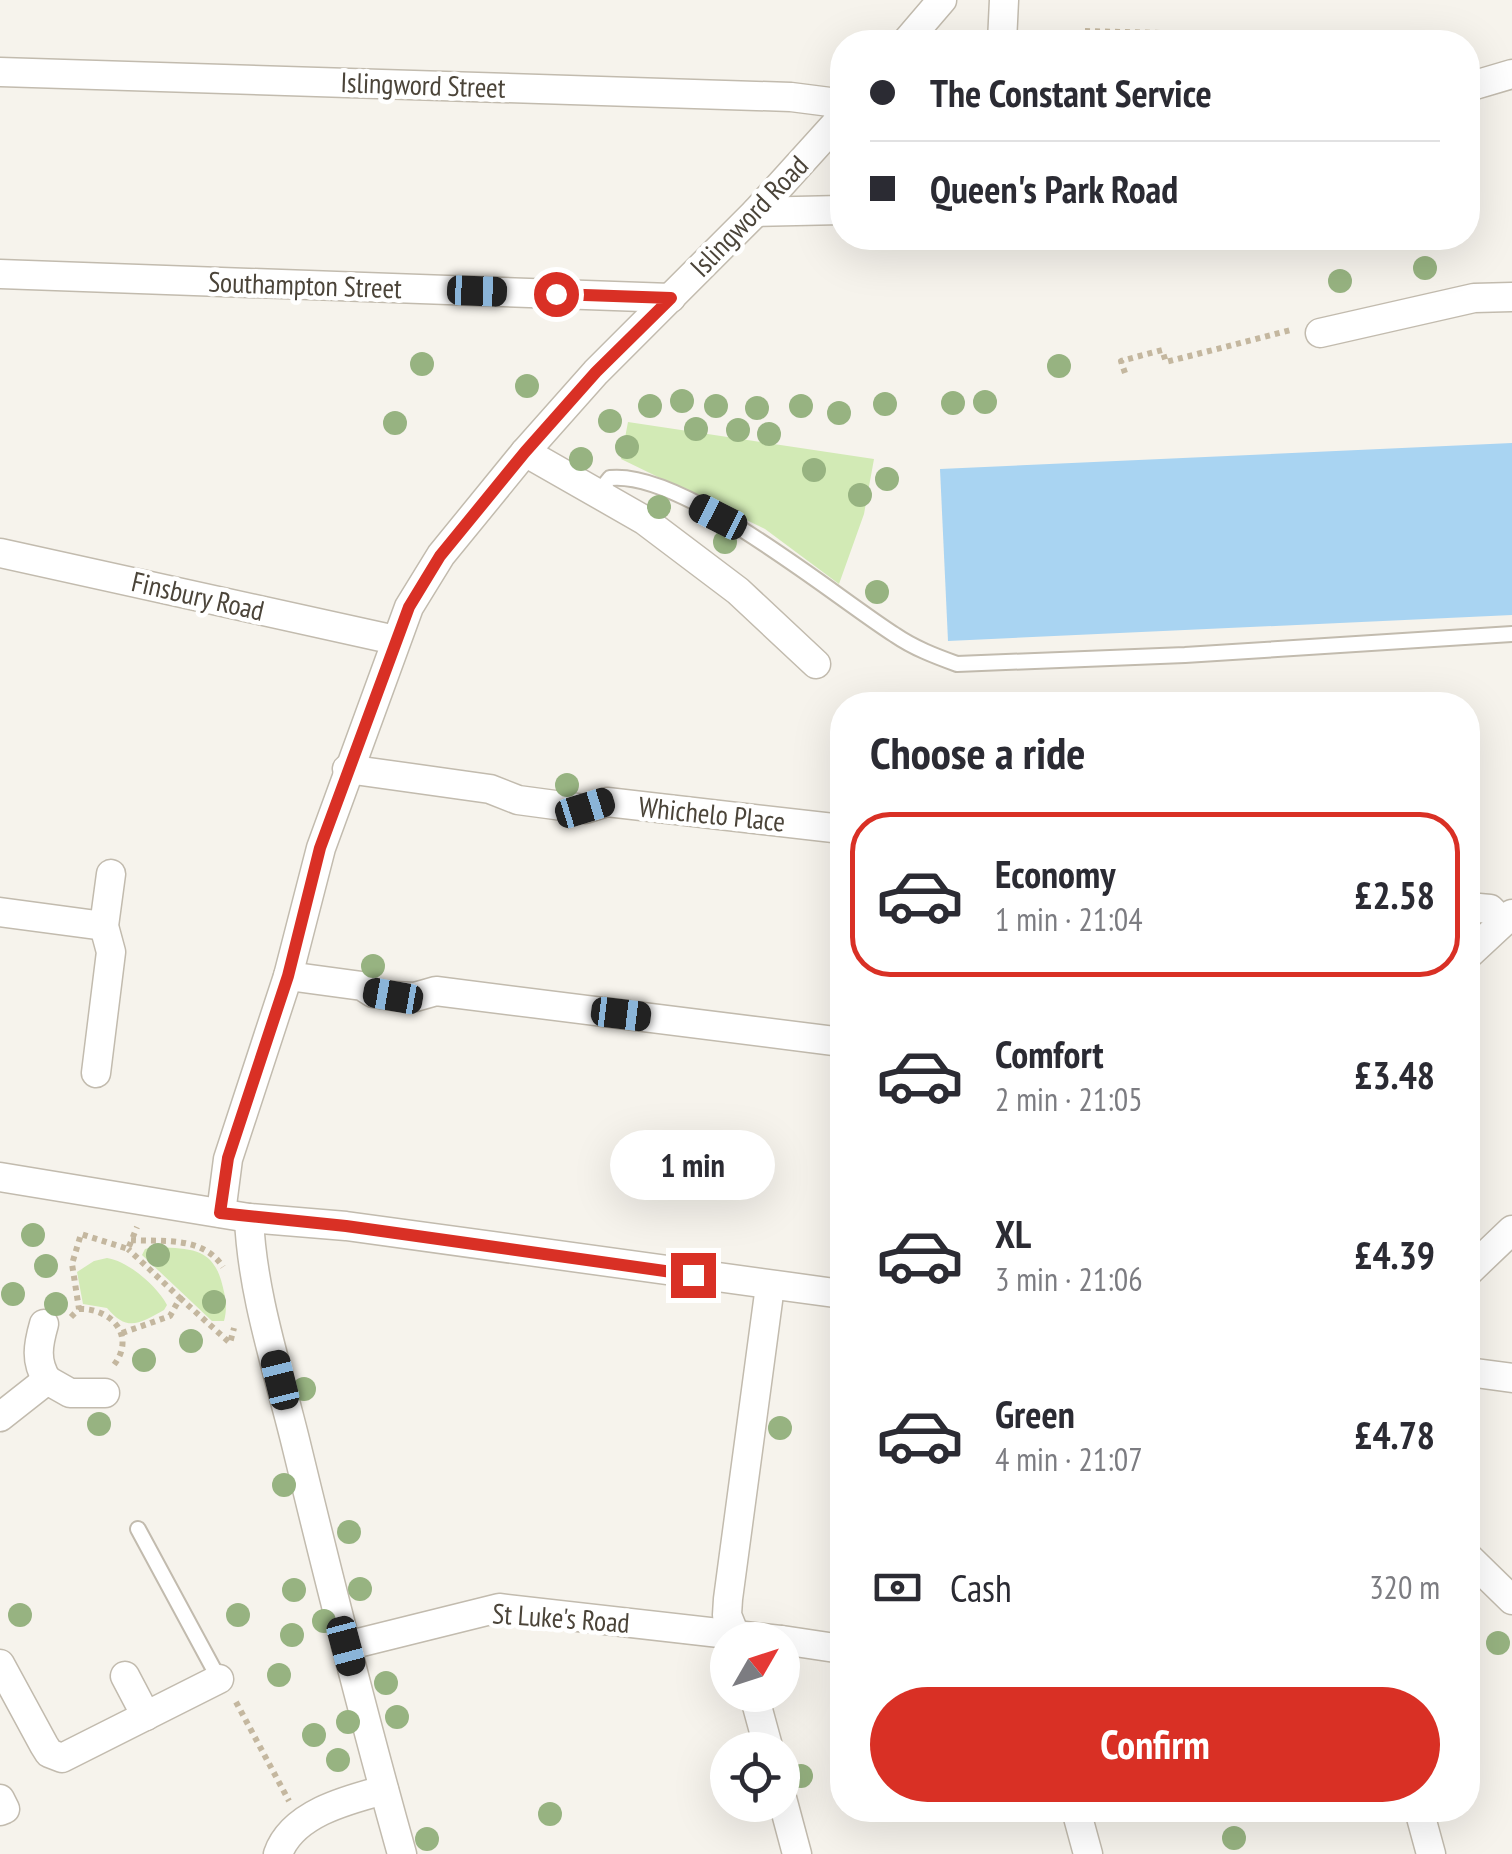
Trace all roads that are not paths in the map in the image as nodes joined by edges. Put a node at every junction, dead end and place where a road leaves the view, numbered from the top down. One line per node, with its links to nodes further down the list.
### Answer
1 (942, 0): 3 (street)
2 (1004, 0): 4 (street)
3 (916, 30)
4 (1003, 30)
5 (0, 72): 8 (street, Islingword Street)
6 (1512, 74): 7 (street)
7 (1480, 83)
8 (830, 102)
9 (830, 129): 11 (street, Islingword Road)
10 (830, 210): 11 (street)
11 (756, 212): 14 (street, Islingword Road)
12 (0, 274): 14 (street, Southampton Street)
13 (1512, 297): 15 (street)
14 (671, 298): 16 (street, Islingword Road)
15 (1320, 332)
16 (525, 452): 17 (street); 20 (street, Islingword Road)
17 (598, 493): 19 (lane); 21 (street)
18 (0, 553): 20 (street, Finsbury Road)
19 (1512, 634)
20 (395, 640): 22 (street, Islingword Road)
21 (816, 664)
22 (347, 770): 23 (street, Whichelo Place); 30 (street, Islingword Road)
23 (830, 827)
24 (111, 874): 28 (street)
25 (1480, 908): 27 (street)
26 (0, 912): 28 (street)
27 (1508, 918): 29 (street)
28 (104, 926): 32 (street)
29 (1480, 944)
30 (288, 976): 31 (street); 34 (street, Islingword Road)
31 (830, 1040)
32 (96, 1074)
33 (0, 1177): 34 (street)
34 (235, 1215): 37 (street); 51 (street, Islingword Road)
35 (1512, 1230): 36 (street)
36 (1480, 1261)
37 (770, 1286): 38 (street); 48 (street)
38 (830, 1293)
39 (44, 1324): 42 (street)
40 (1480, 1374): 41 (street)
41 (1512, 1378)
42 (48, 1380): 43 (street); 44 (street)
43 (105, 1393)
44 (0, 1417)
45 (138, 1529): 55 (lane)
46 (1480, 1569): 47 (street)
47 (1512, 1600)
48 (730, 1622)
49 (710, 1634): 51 (street, St Luke's Road)
50 (800, 1642): 52 (street, St Luke's Road)
51 (346, 1646): 57 (street, Islingword Road)
52 (830, 1646)
53 (0, 1664): 56 (street)
54 (125, 1676): 56 (street)
55 (220, 1679): 56 (street)
56 (146, 1716)
57 (384, 1790): 63 (street); 64 (street, Islingword Road)
58 (0, 1799): 59 (street)
59 (0, 1811)
60 (789, 1822): 65 (street)
61 (1079, 1822): 66 (street)
62 (1422, 1822): 67 (street)
63 (278, 1854)
64 (402, 1854)
65 (798, 1854)
66 (1088, 1854)
67 (1431, 1854)

